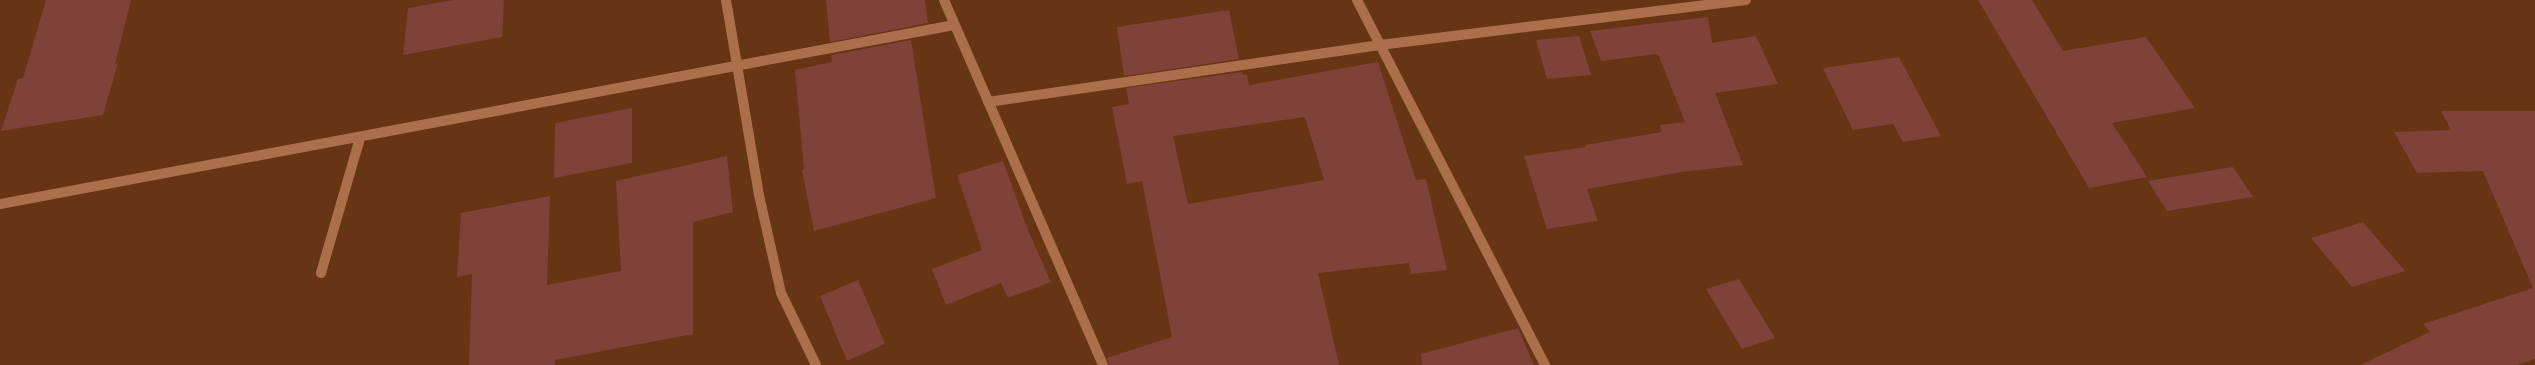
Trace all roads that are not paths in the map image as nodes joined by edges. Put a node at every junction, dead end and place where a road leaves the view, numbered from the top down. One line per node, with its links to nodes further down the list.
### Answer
1 (726, 0): 7 (street)
2 (944, 0): 5 (street)
3 (1357, 0): 6 (street)
4 (1746, 0): 6 (street)
5 (954, 25): 7 (street); 8 (street)
6 (1380, 45): 8 (street); 14 (street)
7 (738, 66): 9 (street); 12 (street)
8 (988, 102): 13 (street)
9 (360, 138): 10 (street); 11 (street)
10 (0, 204)
11 (322, 273)
12 (816, 365)
13 (1103, 365)
14 (1544, 365)

